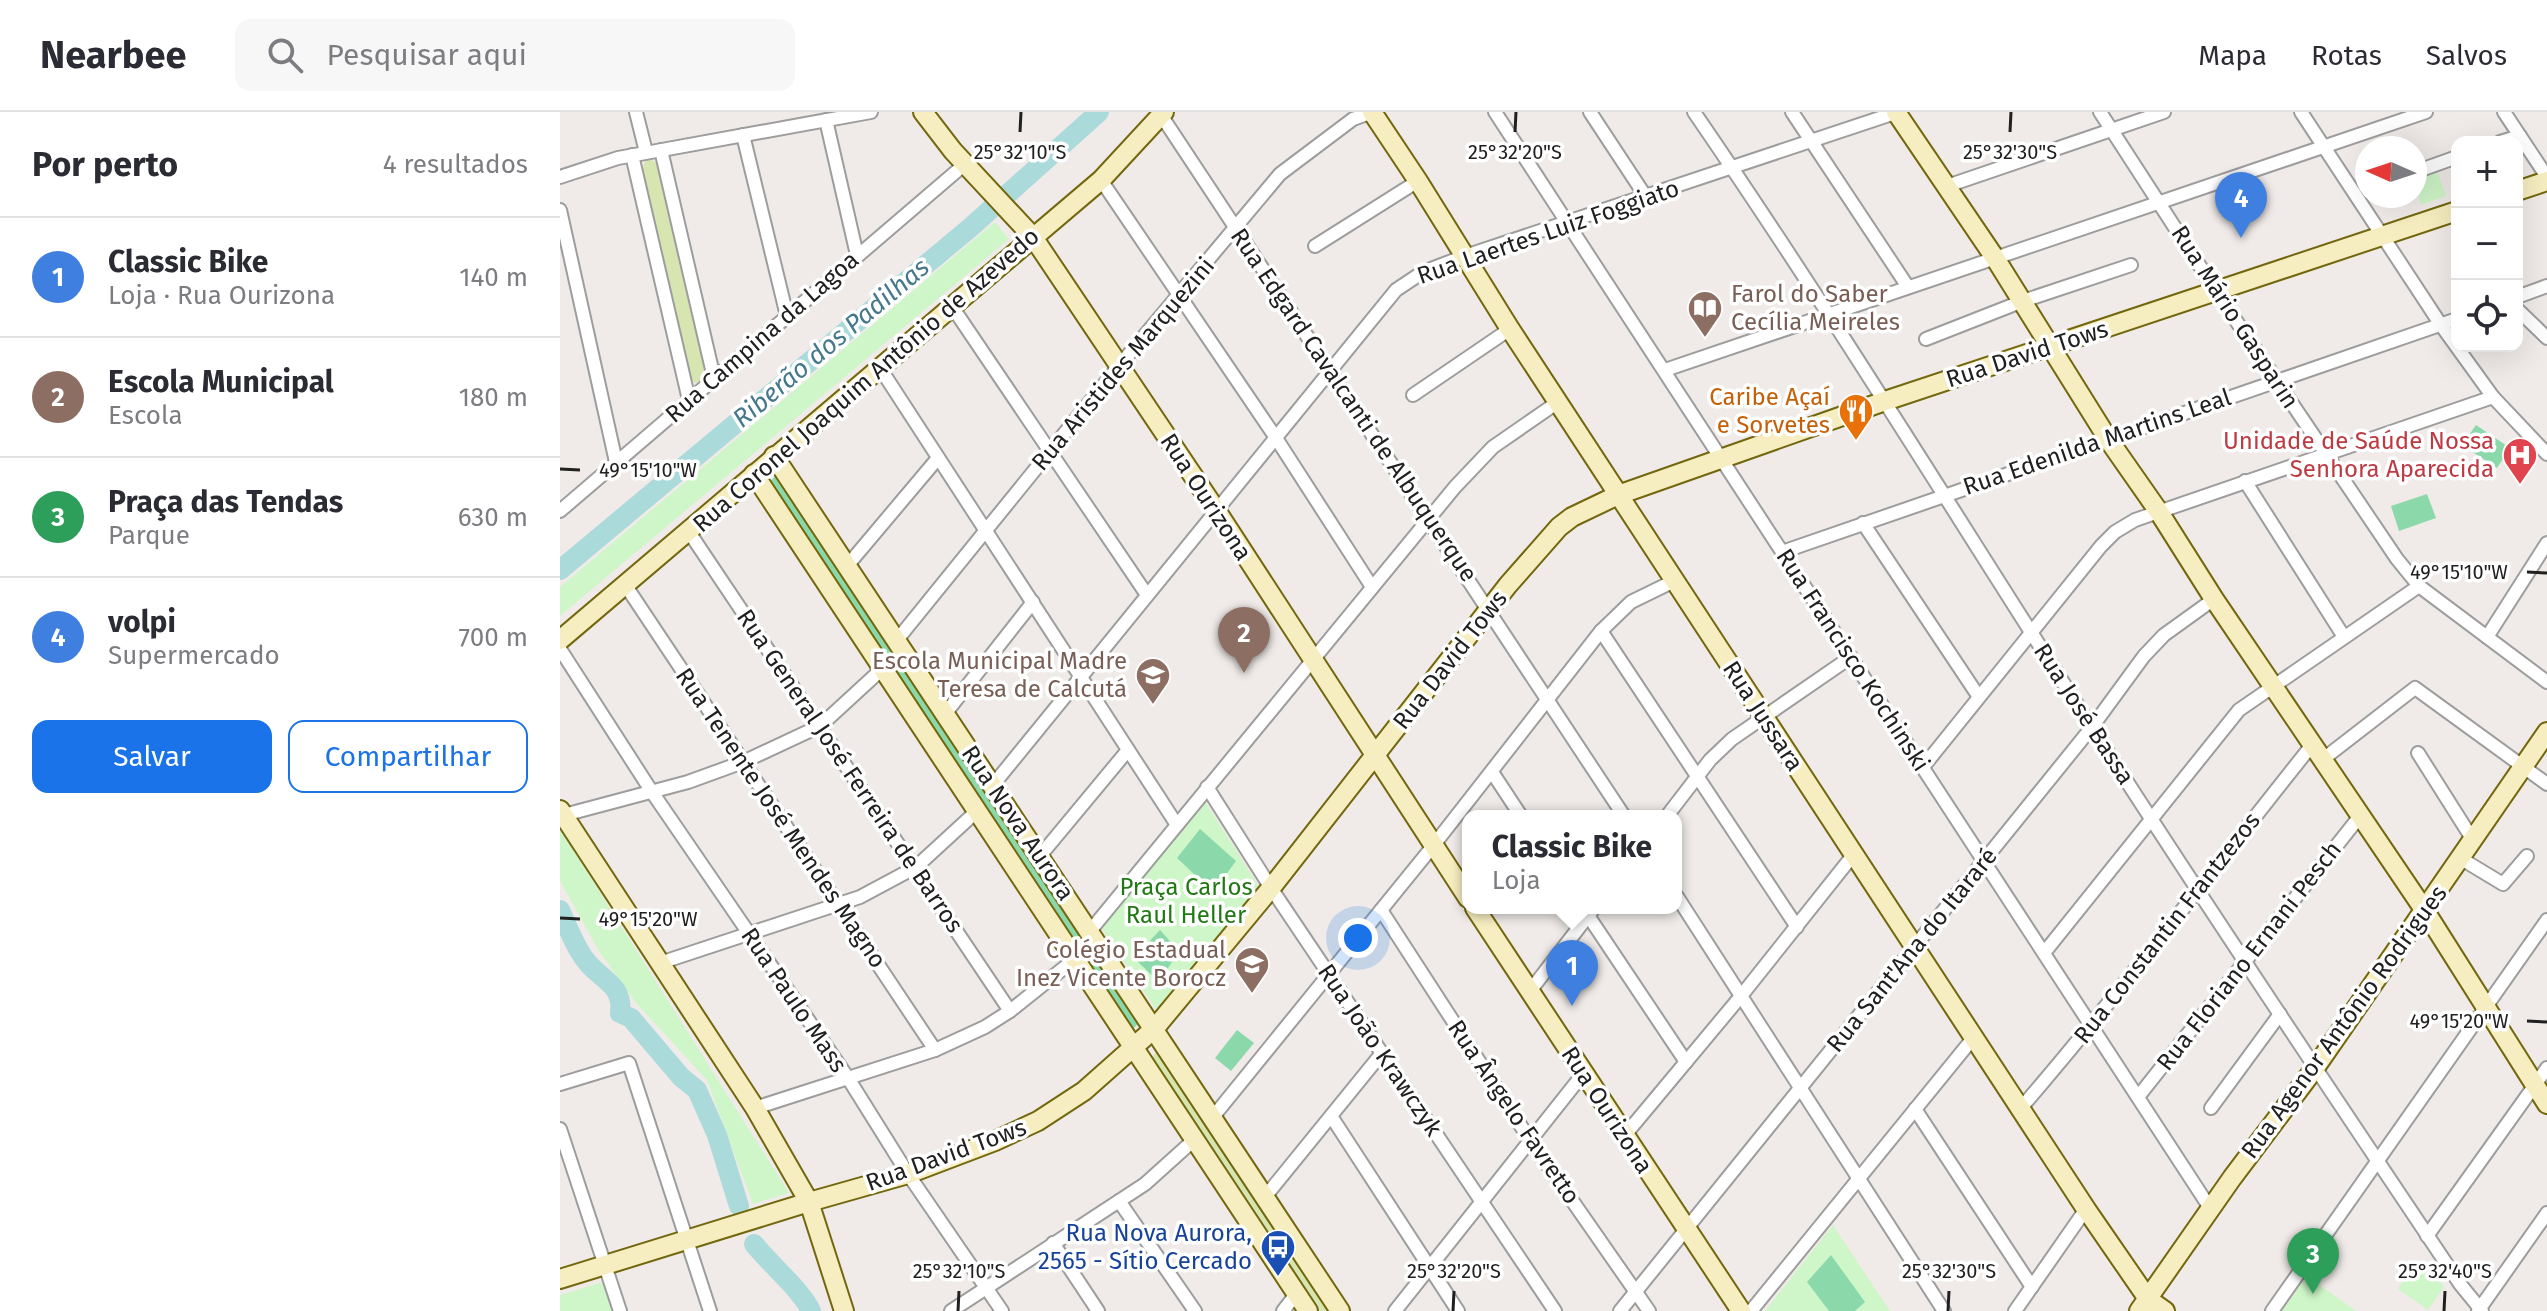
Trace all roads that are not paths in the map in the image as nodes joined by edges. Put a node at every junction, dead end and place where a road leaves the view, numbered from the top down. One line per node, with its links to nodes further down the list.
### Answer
1 (636, 112): 24 (street)
2 (871, 112): 16 (street)
3 (923, 112): 27 (street, Rua Ourizona)
4 (1372, 112): 33 (street, Rua Jussara); 41 (street, Rua Aristides Marquezini)
5 (1495, 112): 40 (street, Rua Francisco Kochinski)
6 (1590, 112): 36 (street)
7 (1694, 112): 28 (street, Rua José Bassa)
8 (1792, 112): 20 (street)
9 (1897, 112): 20 (street, Rua Laertes Luiz Foggiato); 34 (street)
10 (2100, 112): 17 (street, Rua Mário Gasparin)
11 (2164, 112): 17 (street)
12 (2301, 112): 22 (street)
13 (2426, 112): 22 (street)
14 (2504, 112): 19 (street)
15 (1162, 113): 32 (street, Rua Coronel Joaquim Antônio de Azevedo); 41 (street, Rua Edgard Cavalcanti de Albuquerque)
16 (826, 120): 18 (street); 45 (street)
17 (2112, 129): 34 (street); 37 (street, Rua Mário Gasparin)
18 (743, 135): 23 (street); 58 (street)
19 (2520, 136)
20 (1812, 141): 28 (street, Rua Laertes Luiz Foggiato); 50 (street)
21 (2523, 141): 31 (street)
22 (2324, 147): 37 (street); 42 (street)
23 (661, 150): 24 (street); 69 (street)
24 (646, 152): 25 (street)
25 (632, 155): 30 (street); 73 (street)
26 (2451, 159): 29 (street)
27 (965, 164): 43 (street, Rua Ourizona); 45 (street, Rua Campina da Lagoa)
28 (1732, 168): 36 (street, Rua Laertes Luiz Foggiato); 56 (street, Rua José Bassa)
29 (2427, 168)
30 (560, 177)
31 (2547, 179): 35 (street)
32 (1101, 180): 43 (street, Rua Coronel Joaquim Antônio de Azevedo); 52 (street)
33 (1418, 181): 44 (street); 46 (street, Rua Jussara)
34 (1947, 186): 47 (street)
35 (2523, 189)
36 (1646, 197): 40 (street, Rua Laertes Luiz Foggiato)
37 (2160, 202): 47 (street); 51 (street, Rua Mário Gasparin)
38 (560, 210): 84 (street)
39 (2451, 213): 42 (street, Rua David Tows)
40 (1566, 224): 46 (street, Rua Laertes Luiz Foggiato); 67 (street, Rua Francisco Kochinski)
41 (1236, 227): 52 (street, Rua Aristides Marquezini); 68 (street, Rua Edgard Cavalcanti de Albuquerque)
42 (2383, 235): 51 (street, Rua David Tows); 60 (street)
43 (1027, 242): 55 (street, Rua Coronel Joaquim Antônio de Azevedo); 65 (street, Rua Ourizona)
44 (1315, 246)
45 (857, 255): 58 (street, Rua Campina da Lagoa)
46 (1465, 256): 61 (street, Rua Jussara); 68 (street, Rua Laertes Luiz Foggiato)
47 (1995, 258): 50 (street); 54 (street)
48 (2131, 265): 54 (street)
49 (2547, 286): 53 (street)
50 (1908, 287): 56 (street)
51 (2216, 291): 64 (street, Rua David Tows); 70 (street, Rua Mário Gasparin)
52 (1180, 294): 65 (street, Rua Aristides Marquezini); 76 (street)
53 (2523, 295)
54 (2023, 301): 63 (street); 64 (street)
55 (951, 305): 66 (street, Rua Coronel Joaquim Antônio de Azevedo); 78 (street)
56 (1829, 314): 67 (street); 74 (street, Rua José Bassa)
57 (2523, 315): 62 (street)
58 (787, 316): 69 (street, Rua Campina da Lagoa)
59 (2451, 321): 60 (street, Rua Edenilda Martins Leal)
60 (2441, 325): 70 (street, Rua Edenilda Martins Leal); 72 (street)
61 (1510, 329): 71 (street); 75 (street, Rua Jussara)
62 (2547, 338)
63 (1926, 339)
64 (2052, 346): 74 (street, Rua David Tows); 77 (street)
65 (1119, 366): 78 (street, Rua Aristides Marquezini); 89 (street, Rua Ourizona)
66 (880, 368): 81 (street, Rua Coronel Joaquim Antônio de Azevedo); 82 (street)
67 (1665, 370): 83 (street, Rua Francisco Kochinski)
68 (1330, 372): 76 (street, Rua Laertes Luiz Foggiato); 92 (street, Rua Edgard Cavalcanti de Albuquerque)
69 (714, 378): 73 (street, Rua Campina da Lagoa)
70 (2277, 381): 77 (street, Rua Edenilda Martins Leal); 79 (street, Rua Mário Gasparin)
71 (1413, 395)
72 (2493, 397): 79 (street); 80 (street)
73 (689, 400): 84 (street, Rua Campina da Lagoa)
74 (1885, 401): 83 (street, Rua David Tows); 87 (street, Rua José Bassa)
75 (1558, 402): 88 (street, Rua Jussara); 92 (street)
76 (1276, 438): 89 (street, Rua Laertes Luiz Foggiato); 102 (street)
77 (2108, 439): 87 (street, Rua Edenilda Martins Leal); 91 (street)
78 (1050, 451): 94 (street, Rua Aristides Marquezini); 103 (street)
79 (2325, 454): 86 (street); 101 (street, Rua Mário Gasparin)
80 (2547, 454)
81 (774, 456): 85 (street, Rua Coronel Joaquim Antônio de Azevedo); 98 (street, Rua Nova Aurora)
82 (938, 458): 94 (street); 98 (street)
83 (1721, 459): 88 (street, Rua David Tows); 97 (street, Rua Francisco Kochinski)
84 (616, 462): 90 (street, Rua Campina da Lagoa)
85 (754, 474): 95 (street, Rua Coronel Joaquim Antônio de Azevedo); 116 (street, Rua Nova Aurora)
86 (2245, 481): 91 (street); 109 (street)
87 (1944, 494): 93 (street, Rua Edenilda Martins Leal); 108 (street, Rua José Bassa)
88 (1618, 495): 99 (street, Rua Jussara); 106 (street, Rua David Tows)
89 (1216, 510): 103 (street, Rua Laertes Luiz Foggiato); 115 (street, Rua Ourizona)
90 (560, 511)
91 (2159, 512): 104 (street); 108 (street)
92 (1428, 519): 102 (street); 106 (street, Rua Edgard Cavalcanti de Albuquerque)
93 (1863, 523): 97 (street, Rua Edenilda Martins Leal); 120 (street)
94 (986, 530): 105 (street); 112 (street, Rua Aristides Marquezini)
95 (689, 532): 100 (street, Rua Coronel Joaquim Antônio de Azevedo); 124 (street, Rua General José Ferreira de Barros)
96 (2547, 543): 110 (street)
97 (1782, 552): 114 (street, Rua Francisco Kochinski)
98 (847, 566): 112 (street, Rua Nova Aurora)
99 (1674, 581): 107 (street); 123 (street, Rua Jussara)
100 (626, 586): 111 (street, Rua Coronel Joaquim Antônio de Azevedo); 131 (street, Rua Tenente José Mendes Magno)
101 (2419, 586): 109 (street); 110 (street, Rua Mário Gasparin)
102 (1372, 587): 115 (street)
103 (1147, 595): 117 (street, Rua Laertes Luiz Foggiato)
104 (2214, 599): 119 (street); 125 (street, Rua Sant'Ana do Itararé)
105 (1033, 602): 117 (street); 122 (street)
106 (1489, 609): 121 (street, Rua Edgard Cavalcanti de Albuquerque); 130 (street, Rua David Tows)
107 (1601, 631): 121 (street); 135 (street)
108 (2031, 631): 120 (street); 125 (street, Rua José Bassa)
109 (2344, 637): 119 (street)
110 (2487, 637): 118 (street, Rua Mário Gasparin)
111 (560, 640)
112 (897, 640): 122 (street, Rua Nova Aurora)
113 (560, 649): 139 (street, Rua Paulo Mass)
114 (1851, 657): 123 (street); 133 (street, Rua Francisco Kochinski)
115 (1312, 659): 130 (street, Rua Ourizona); 138 (street)
116 (882, 669): 124 (street); 143 (street, Rua Nova Aurora)
117 (1080, 677): 127 (street); 137 (street, Rua Laertes Luiz Foggiato)
118 (2547, 682)
119 (2273, 684): 128 (street); 146 (street)
120 (1979, 697): 133 (street)
121 (1549, 700): 134 (street); 141 (street, Rua Edgard Cavalcanti de Albuquerque)
122 (945, 714): 137 (street, Rua Nova Aurora)
123 (1764, 716): 135 (street); 150 (street, Rua Jussara)
124 (820, 726): 131 (street); 155 (street, Rua General José Ferreira de Barros)
125 (2092, 727): 146 (street, Rua José Bassa); 154 (street, Rua Sant'Ana do Itararé)
126 (2547, 732): 132 (street, Rua Agenor Antônio Rodrigues)
127 (1128, 750): 147 (street); 151 (street)
128 (2317, 752): 132 (street, Rua Constantin Frantzezos); 145 (street); 158 (street, Rua Constantin Frantzezos)
129 (2418, 753): 148 (street)
130 (1376, 755): 149 (street, Rua Ourizona); 157 (street, Rua David Tows)
131 (743, 762): 139 (street); 162 (street, Rua Tenente José Mendes Magno)
132 (2523, 766): 136 (street); 148 (street, Rua Agenor Antônio Rodrigues)
133 (1923, 767): 154 (street, Rua Francisco Kochinski)
134 (1492, 772): 140 (street); 149 (street)
135 (1697, 777): 142 (street); 171 (street)
136 (2547, 784)
137 (993, 785): 151 (street, Rua Nova Aurora)
138 (1207, 787): 147 (street); 157 (street, Rua João Krawczyk)
139 (652, 792): 144 (street); 173 (street, Rua Paulo Mass)
140 (1517, 810)
141 (1620, 810)
142 (1672, 810)
143 (977, 811): 155 (street); 160 (street, Rua Nova Aurora)
144 (562, 813): 178 (street)
145 (2360, 816): 165 (street); 177 (street, Rua Floriano Ernani Pesch)
146 (2151, 818): 158 (street, Rua José Bassa); 175 (street)
147 (1177, 825): 172 (street)
148 (2473, 840): 153 (street, Rua Agenor Antônio Rodrigues)
149 (1433, 846): 159 (street, Rua Ourizona); 164 (street)
150 (1854, 854): 171 (street); 174 (street, Rua Jussara)
151 (1040, 856): 156 (street, Rua Nova Aurora)
152 (2527, 856): 153 (street)
153 (2460, 858): 165 (street, Rua Agenor Antônio Rodrigues)
154 (1984, 860): 174 (street, Rua Sant'Ana do Itararé); 175 (street, Rua Francisco Kochinski)
155 (916, 867): 162 (street); 183 (street, Rua General José Ferreira de Barros)
156 (1052, 875): 160 (street); 161 (street, Rua Nova Aurora)
157 (1271, 888): 179 (street, Rua João Krawczyk); 186 (street, Rua David Tows)
158 (2197, 888): 177 (street, Rua José Bassa); 185 (street, Rua Constantin Frantzezos)
159 (1462, 889)
160 (1031, 893): 169 (street, Rua Nova Aurora)
161 (1067, 896): 169 (street); 172 (street, Rua Nova Aurora)
162 (840, 904): 173 (street); 189 (street, Rua Tenente José Mendes Magno)
163 (1682, 904): 181 (street)
164 (1381, 910): 179 (street); 210 (street, Rua Ângelo Favretto)
165 (2425, 911): 182 (street); 192 (street, Rua Agenor Antônio Rodrigues)
166 (1479, 914): 180 (street, Rua Ourizona)
167 (1585, 914): 180 (street)
168 (1591, 914): 191 (street)
169 (1047, 917): 176 (street, Rua Nova Aurora)
170 (2547, 920): 182 (street)
171 (1797, 927): 181 (street)
172 (1090, 931): 186 (street, Rua Nova Aurora)
173 (749, 934): 178 (street); 195 (street, Rua Paulo Mass)
174 (1915, 946): 187 (street, Rua Jussara); 198 (street, Rua Sant'Ana do Itararé)
175 (2044, 953): 185 (street, Rua Francisco Kochinski)
176 (1075, 959): 183 (street); 188 (street, Rua Nova Aurora)
177 (2245, 961): 184 (street, Rua José Bassa); 199 (street, Rua Floriano Ernani Pesch)
178 (660, 963): 201 (street)
179 (1329, 975): 190 (street, Rua João Krawczyk); 206 (street)
180 (1530, 991): 194 (street, Rua Ourizona)
181 (1741, 996): 191 (street); 198 (street)
182 (2484, 1008): 197 (street); 211 (street)
183 (1010, 1011): 189 (street)
184 (2280, 1014): 192 (street, Rua José Bassa); 203 (street)
185 (2092, 1026): 199 (street, Rua Francisco Kochinski); 202 (street, Rua Constantin Frantzezos)
186 (1155, 1028): 188 (street, Rua David Tows); 206 (street, Rua Nova Aurora)
187 (1974, 1037): 202 (street, Rua Jussara); 204 (street)
188 (1134, 1047): 209 (street, Rua Nova Aurora); 212 (street, Rua David Tows)
189 (935, 1050): 195 (street)
190 (1382, 1053): 205 (street); 216 (street, Rua João Krawczyk)
191 (1686, 1062): 208 (street)
192 (2315, 1068): 211 (street, Rua José Bassa); 218 (street, Rua Agenor Antônio Rodrigues)
193 (2547, 1068): 197 (street)
194 (1583, 1074): 208 (street, Rua Ourizona); 210 (street)
195 (848, 1078): 201 (street); 212 (street, Rua Paulo Mass)
196 (560, 1084): 224 (street)
197 (2535, 1086): 200 (street); 222 (street)
198 (1801, 1087): 213 (street); 221 (street, Rua Sant'Ana do Itararé)
199 (2138, 1097): 218 (street, Rua Francisco Kochinski)
200 (2547, 1104)
201 (755, 1108): 217 (street)
202 (2021, 1108): 219 (street, Rua Jussara)
203 (2211, 1108)
204 (1915, 1109): 213 (street); 230 (street)
205 (1331, 1116): 214 (street); 228 (street)
206 (1213, 1117): 214 (street, Rua Nova Aurora)
207 (560, 1129): 227 (street)
208 (1625, 1135): 221 (street, Rua Ourizona)
209 (1195, 1139): 215 (street); 226 (street, Rua Nova Aurora)
210 (1530, 1140): 216 (street); 232 (street, Rua Ângelo Favretto)
211 (2377, 1160): 222 (street, Rua José Bassa); 256 (street)
212 (908, 1174): 217 (street, Rua David Tows); 231 (street, Rua Paulo Mass)
213 (1858, 1177): 252 (street); 253 (street)
214 (1265, 1197): 223 (street, Rua Nova Aurora)
215 (1119, 1201): 225 (street); 242 (street)
216 (1481, 1201): 228 (street); 248 (street, Rua João Krawczyk)
217 (809, 1202): 224 (street, Rua David Tows); 238 (street)
218 (2210, 1208): 234 (street, Rua Agenor Antônio Rodrigues)
219 (2086, 1209): 230 (street); 234 (street, Rua Jussara)
220 (2547, 1213): 235 (street)
221 (1686, 1229): 232 (street, Rua Sant'Ana do Itararé); 251 (street, Rua Ourizona)
222 (2427, 1236): 235 (street, Rua José Bassa)
223 (1293, 1238): 226 (street); 245 (street, Rua Nova Aurora)
224 (687, 1240): 227 (street, Rua David Tows); 237 (street)
225 (1053, 1243): 231 (street); 241 (street)
226 (1271, 1254): 233 (street, Rua Nova Aurora)
227 (605, 1265): 229 (street, Rua David Tows); 236 (street)
228 (1429, 1268): 246 (street); 247 (street)
229 (560, 1279)
230 (2032, 1287): 254 (street)
231 (986, 1289): 239 (street); 240 (street, Rua Paulo Mass)
232 (1636, 1291): 249 (street, Rua Sant'Ana do Itararé); 250 (street, Rua Ângelo Favretto)
233 (1297, 1293): 243 (street); 244 (street, Rua Nova Aurora)
234 (2144, 1305): 255 (street, Rua Jussara)
235 (2480, 1310)
236 (620, 1311)
237 (710, 1311)
238 (844, 1311)
239 (951, 1311)
240 (1002, 1311)
241 (1098, 1311)
242 (1195, 1311)
243 (1283, 1311)
244 (1308, 1311)
245 (1340, 1311)
246 (1395, 1311)
247 (1458, 1311)
248 (1555, 1311)
249 (1620, 1311)
250 (1649, 1311)
251 (1741, 1311)
252 (1751, 1311)
253 (1944, 1311)
254 (2015, 1311)
255 (2165, 1311)
256 (2272, 1311)

